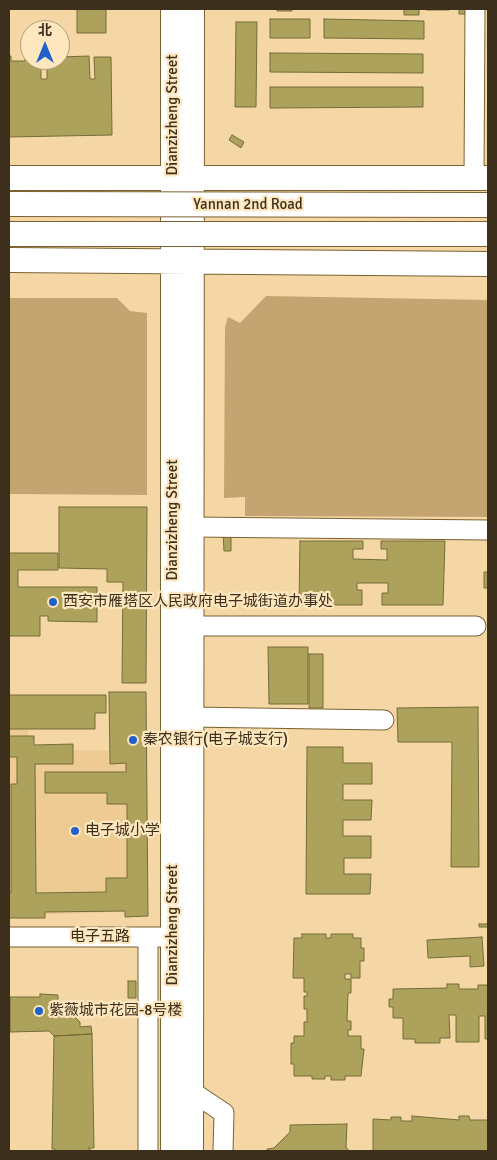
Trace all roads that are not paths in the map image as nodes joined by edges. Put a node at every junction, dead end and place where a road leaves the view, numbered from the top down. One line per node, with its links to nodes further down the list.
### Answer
1 (173, 9): 4 (main road, Dianzizheng Street)
2 (192, 9): 4 (main road, Dianzizheng Street)
3 (475, 9): 6 (street)
4 (183, 177): 5 (main road); 6 (main road); 12 (main road, Dianzizheng Street)
5 (9, 178)
6 (481, 178)
7 (9, 204): 8 (main road, Yannan 2nd Road, bridge)
8 (488, 205)
9 (9, 234): 10 (main road, Yannan 2nd Road, bridge)
10 (488, 234)
11 (9, 260): 12 (main road)
12 (183, 260): 13 (main road); 14 (main road, Dianzizheng Street); 22 (main road, Dianzizheng Street)
13 (488, 264)
14 (192, 527): 15 (street); 16 (main road, Dianzizheng Street)
15 (488, 530)
16 (192, 626): 17 (street); 18 (main road, Dianzizheng Street)
17 (476, 626)
18 (192, 717): 19 (street); 22 (main road, Dianzizheng Street)
19 (384, 720)
20 (9, 937): 21 (street, 电子五路)
21 (148, 937): 22 (street, 电子五路); 24 (street, Dianzizheng Street)
22 (182, 937): 23 (main road, Dianzizheng Street); 25 (main road, Dianzizheng Street)
23 (191, 1091): 26 (main road, Dianzizheng Street); 27 (street)
24 (148, 1151)
25 (173, 1151)
26 (190, 1151)
27 (223, 1151)

